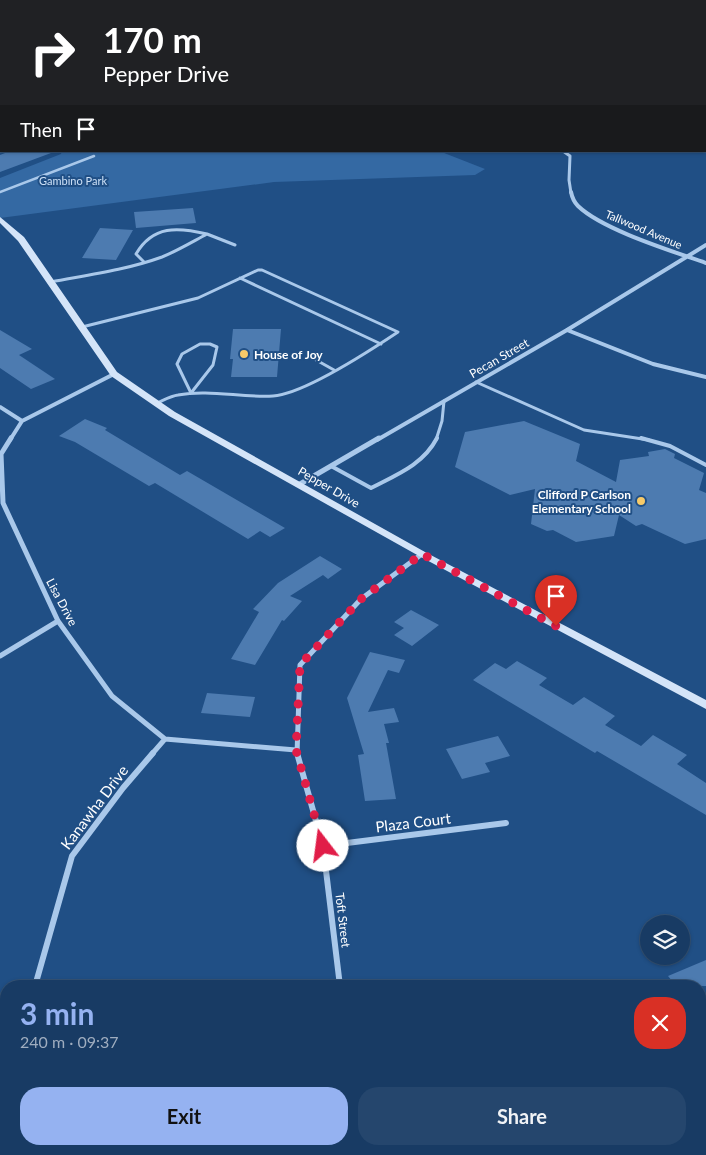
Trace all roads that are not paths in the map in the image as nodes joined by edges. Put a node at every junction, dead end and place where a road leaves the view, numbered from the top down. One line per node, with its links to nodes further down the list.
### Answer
1 (564, 152): 8 (street, Tallwood Avenue)
2 (94, 156): 3 (lane)
3 (0, 192)
4 (0, 219): 12 (street, Pepper Drive)
5 (206, 234): 6 (lane); 9 (lane); 9 (lane)
6 (235, 245)
7 (706, 245): 8 (street, Pecan Street)
8 (686, 256): 10 (street, Tallwood Avenue); 14 (street, Pecan Street)
9 (144, 262): 12 (lane)
10 (706, 263)
11 (240, 278): 13 (lane); 15 (lane); 15 (lane)
12 (51, 282): 13 (street, Pepper Drive)
13 (82, 327): 18 (street, Pepper Drive)
14 (568, 330): 19 (street); 20 (street, Pecan Street)
15 (381, 344): 17 (lane)
16 (309, 356): 17 (lane)
17 (334, 370): 21 (lane)
18 (114, 374): 23 (street, Pepper Drive); 25 (street)
19 (706, 377)
20 (476, 382): 22 (street, Pecan Street); 26 (lane)
21 (191, 393): 21 (lane); 23 (lane)
22 (444, 401): 27 (street, Pecan Street); 27 (lane)
23 (157, 403): 28 (street, Pepper Drive)
24 (0, 407): 25 (street)
25 (22, 421): 29 (street, Lisa Drive)
26 (706, 465)
27 (331, 466): 28 (street, Pecan Street)
28 (300, 484): 30 (street, Pepper Drive)
29 (2, 503): 31 (street, Lisa Drive)
30 (422, 554): 33 (street, Pepper Drive); 35 (street, Toft Street)
31 (58, 621): 32 (street); 34 (street, Lisa Drive)
32 (0, 656)
33 (706, 706)
34 (165, 739): 35 (street); 38 (street, Kanawha Drive)
35 (296, 750): 37 (street, Toft Street)
36 (506, 824): 37 (street, Plaza Court)
37 (323, 846): 39 (street, Toft Street)
38 (37, 980)
39 (339, 980)

